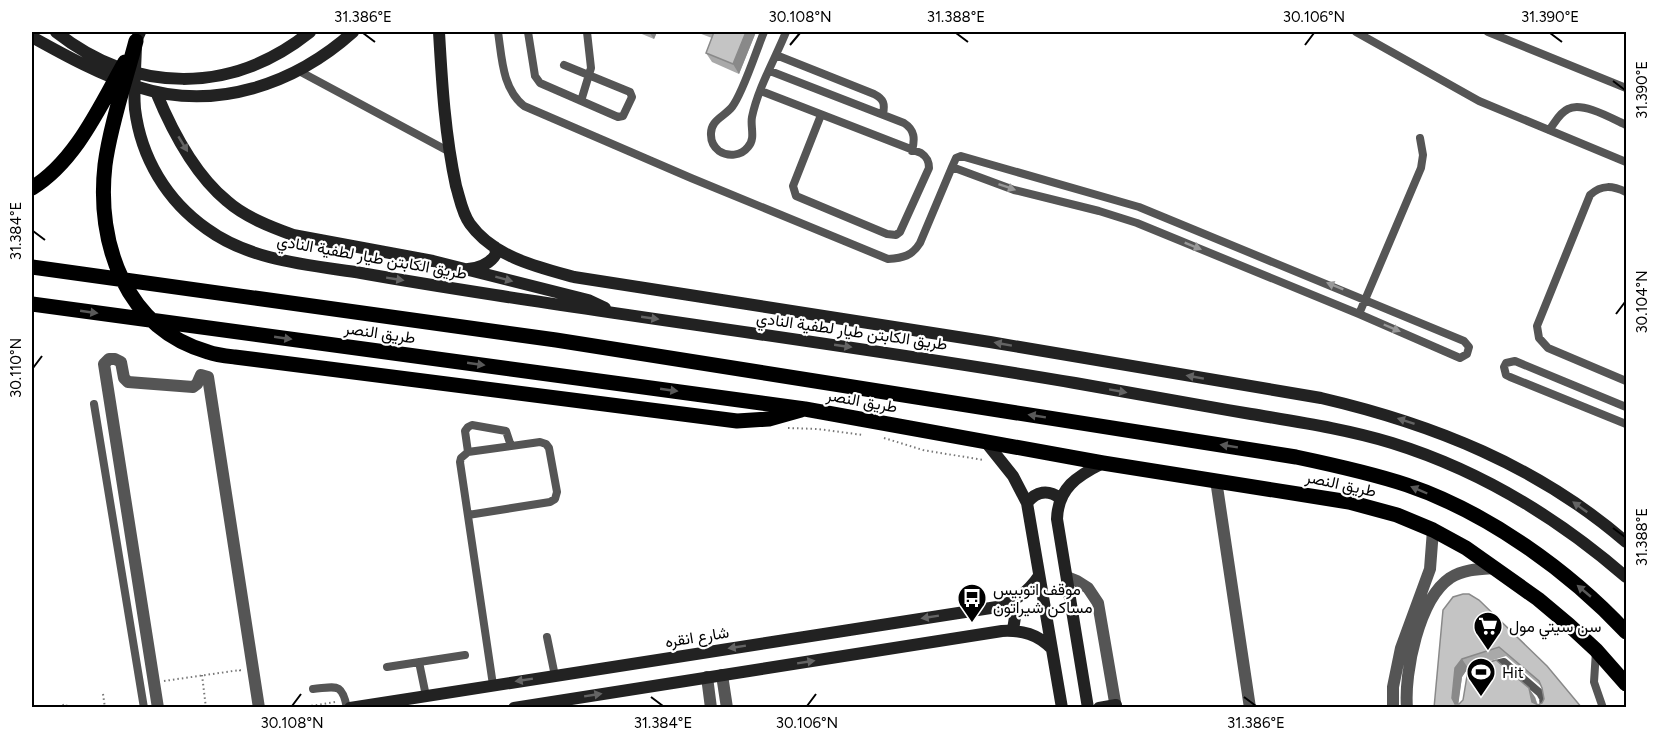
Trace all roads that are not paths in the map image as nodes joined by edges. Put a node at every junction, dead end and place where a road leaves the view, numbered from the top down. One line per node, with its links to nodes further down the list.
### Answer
1 (56, 32): 2 (main road)
2 (310, 32)
3 (353, 32): 16 (main road)
4 (439, 32): 30 (main road, طريق الكابتن طيار لطفية النادي)
5 (498, 32): 33 (lane)
6 (528, 32): 24 (lane)
7 (587, 32): 19 (lane)
8 (764, 32): 22 (lane)
9 (786, 32): 14 (lane)
10 (1356, 32): 28 (lane)
11 (1488, 32): 21 (lane)
12 (138, 36): 34 (main road); 41 (main road, طريق الكابتن طيار لطفية النادي, one-way to 41); 46 (main road)
13 (32, 37): 23 (main road)
14 (776, 55): 17 (lane); 18 (lane)
15 (564, 65): 19 (lane)
16 (299, 71): 23 (main road); 30 (lane)
17 (770, 71): 20 (lane); 22 (lane)
18 (817, 71): 20 (lane); 25 (lane)
19 (589, 75): 24 (lane); 24 (lane)
20 (810, 87): 25 (lane)
21 (1626, 88)
22 (761, 91): 26 (lane)
23 (156, 92): 38 (main road, one-way to 38)
24 (581, 101)
25 (883, 114): 31 (lane)
26 (821, 115): 31 (lane); 31 (lane)
27 (1626, 124): 28 (lane)
28 (1550, 130): 32 (lane)
29 (1420, 138): 39 (lane)
30 (448, 151): 36 (main road, طريق الكابتن طيار لطفية النادي)
31 (912, 151)
32 (1626, 162)
33 (952, 167): 39 (lane, one-way to 33); 42 (lane, one-way to 42)
34 (32, 188)
35 (1626, 192): 43 (lane)
36 (495, 246): 38 (main road); 57 (main road, طريق الكابتن طيار لطفية النادي, one-way to 36)
37 (32, 267): 64 (main road, طريق النصر, one-way to 37)
38 (467, 270): 41 (main road, one-way to 41)
39 (1366, 299): 42 (lane); 42 (lane, one-way to 39)
40 (32, 304): 46 (main road, طريق النصر, one-way to 46)
41 (609, 312): 60 (main road, طريق الكابتن طيار لطفية النادي, one-way to 60)
42 (1359, 314)
43 (1626, 381)
44 (94, 404): 81 (lane)
45 (1626, 407): 47 (lane)
46 (805, 409): 48 (main road, طريق النصر)
47 (1626, 424)
48 (985, 441): 51 (main road, طريق النصر); 54 (main road)
49 (511, 446): 50 (lane); 50 (lane); 55 (lane)
50 (468, 452): 55 (lane)
51 (1103, 463): 52 (main road, طريق النصر); 53 (main road)
52 (1216, 480): 56 (main road, طريق النصر); 90 (street)
53 (1060, 498): 54 (main road); 61 (main road)
54 (1027, 503): 59 (main road)
55 (468, 516): 76 (lane)
56 (1433, 530): 58 (main road, طريق النصر); 91 (street)
57 (1626, 542)
58 (1496, 568): 67 (main road, طريق النصر); 92 (street)
59 (1040, 576): 62 (main road, شارع انقره); 66 (main road)
60 (1626, 577)
61 (1067, 578): 80 (street); 88 (main road)
62 (1007, 603): 63 (main road); 72 (main road, شارع انقره, one-way to 72)
63 (1013, 630): 66 (main road); 73 (main road, one-way to 63)
64 (1626, 632)
65 (547, 637): 72 (lane)
66 (1052, 649): 87 (main road)
67 (1596, 650): 75 (main road, طريق النصر); 94 (lane)
68 (465, 655): 69 (lane)
69 (419, 662): 70 (lane); 78 (lane)
70 (387, 666)
71 (1482, 669): 93 (lane)
72 (555, 675): 76 (main road, شارع انقره, one-way to 76)
73 (722, 675): 74 (main road); 86 (street)
74 (706, 677): 84 (main road, one-way to 74); 85 (street)
75 (1626, 684)
76 (494, 685): 78 (main road, شارع انقره)
77 (313, 689): 79 (lane)
78 (426, 696): 79 (main road, شارع انقره)
79 (348, 705)
80 (1116, 706): 89 (main road)
81 (144, 708)
82 (158, 708): 83 (street)
83 (258, 708)
84 (514, 708)
85 (711, 708)
86 (727, 708)
87 (1062, 708)
88 (1088, 708)
89 (1098, 708)
90 (1250, 708)
91 (1394, 708)
92 (1407, 708)
93 (1544, 708)
94 (1603, 708)

